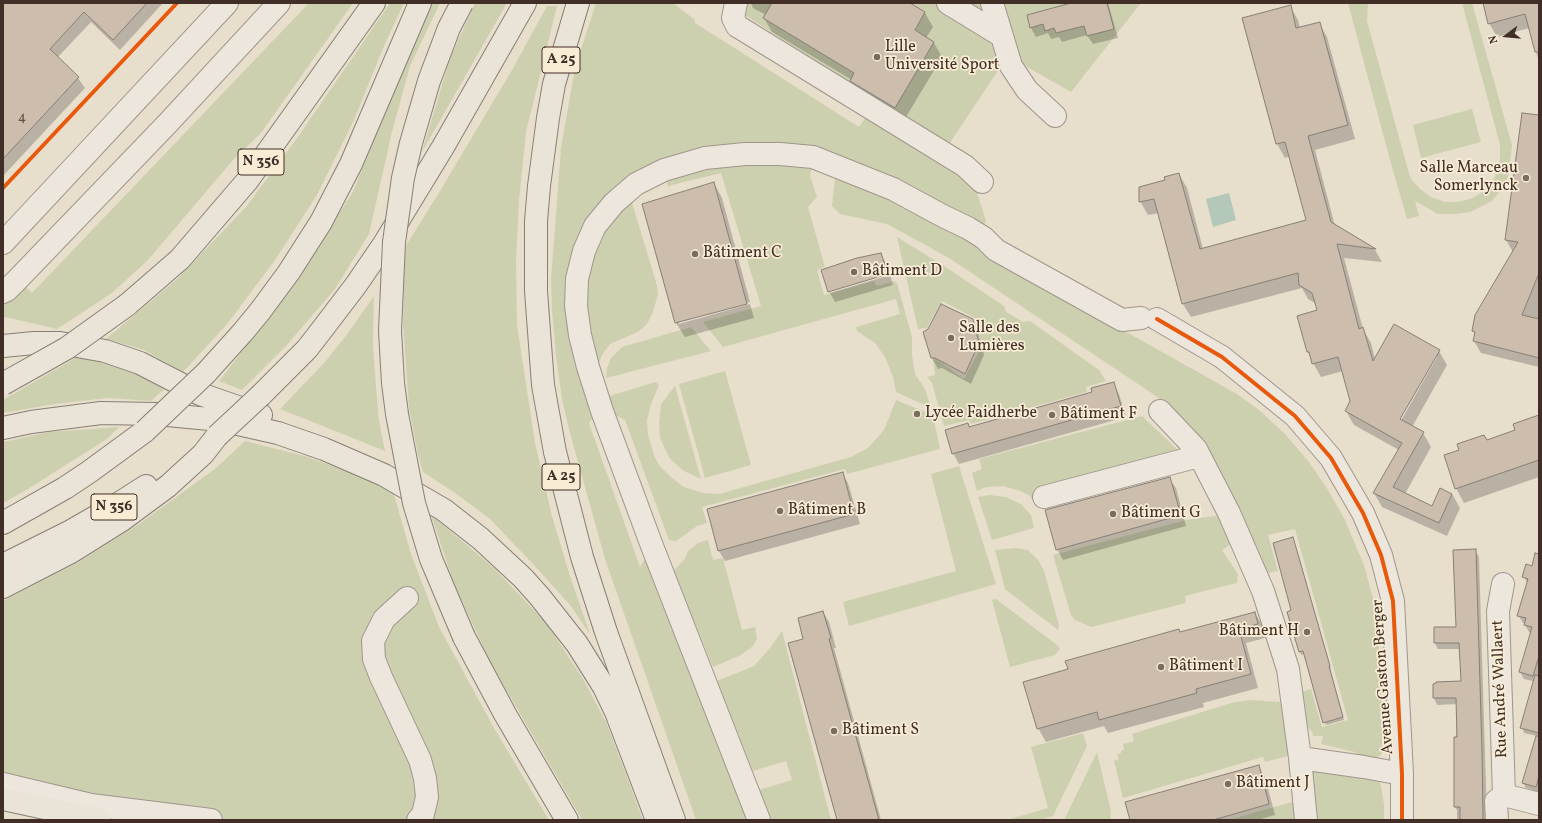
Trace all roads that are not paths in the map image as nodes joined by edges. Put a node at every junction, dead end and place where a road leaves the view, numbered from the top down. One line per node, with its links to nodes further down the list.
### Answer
1 (227, 3): 14 (street)
2 (279, 3): 15 (street)
3 (374, 3): 17 (highway, N 356, bridge)
4 (420, 3): 24 (highway, bridge)
5 (462, 3): 38 (highway, bridge)
6 (525, 3): 20 (highway, N 356, bridge)
7 (578, 3): 40 (highway, A 25)
8 (736, 3): 13 (street)
9 (948, 3): 11 (street)
10 (992, 3): 11 (street)
11 (1002, 36): 12 (street)
12 (1055, 116)
13 (982, 182)
14 (3, 242)
15 (4, 290)
16 (3, 346): 21 (highway)
17 (3, 384)
18 (1160, 411): 22 (street)
19 (3, 428): 21 (highway)
20 (217, 436): 25 (highway, N 356); 27 (highway)
21 (324, 448): 39 (highway)
22 (1199, 456): 23 (street); 29 (street)
23 (1044, 497)
24 (3, 524)
25 (3, 564)
26 (1503, 584): 32 (street, Rue André Wallaert)
27 (3, 587)
28 (407, 598): 37 (street)
29 (1300, 758): 30 (street); 42 (street)
30 (1402, 774): 41 (street, Avenue Gaston Berger); 43 (street, Avenue Gaston Berger)
31 (3, 784): 36 (street)
32 (1504, 795): 34 (street); 44 (street, Rue André Wallaert)
33 (3, 799): 35 (highway)
34 (1539, 804)
35 (100, 820)
36 (211, 820)
37 (418, 820)
38 (568, 820)
39 (657, 820)
40 (674, 820)
41 (759, 820)
42 (1306, 820)
43 (1402, 820)
44 (1497, 820)

